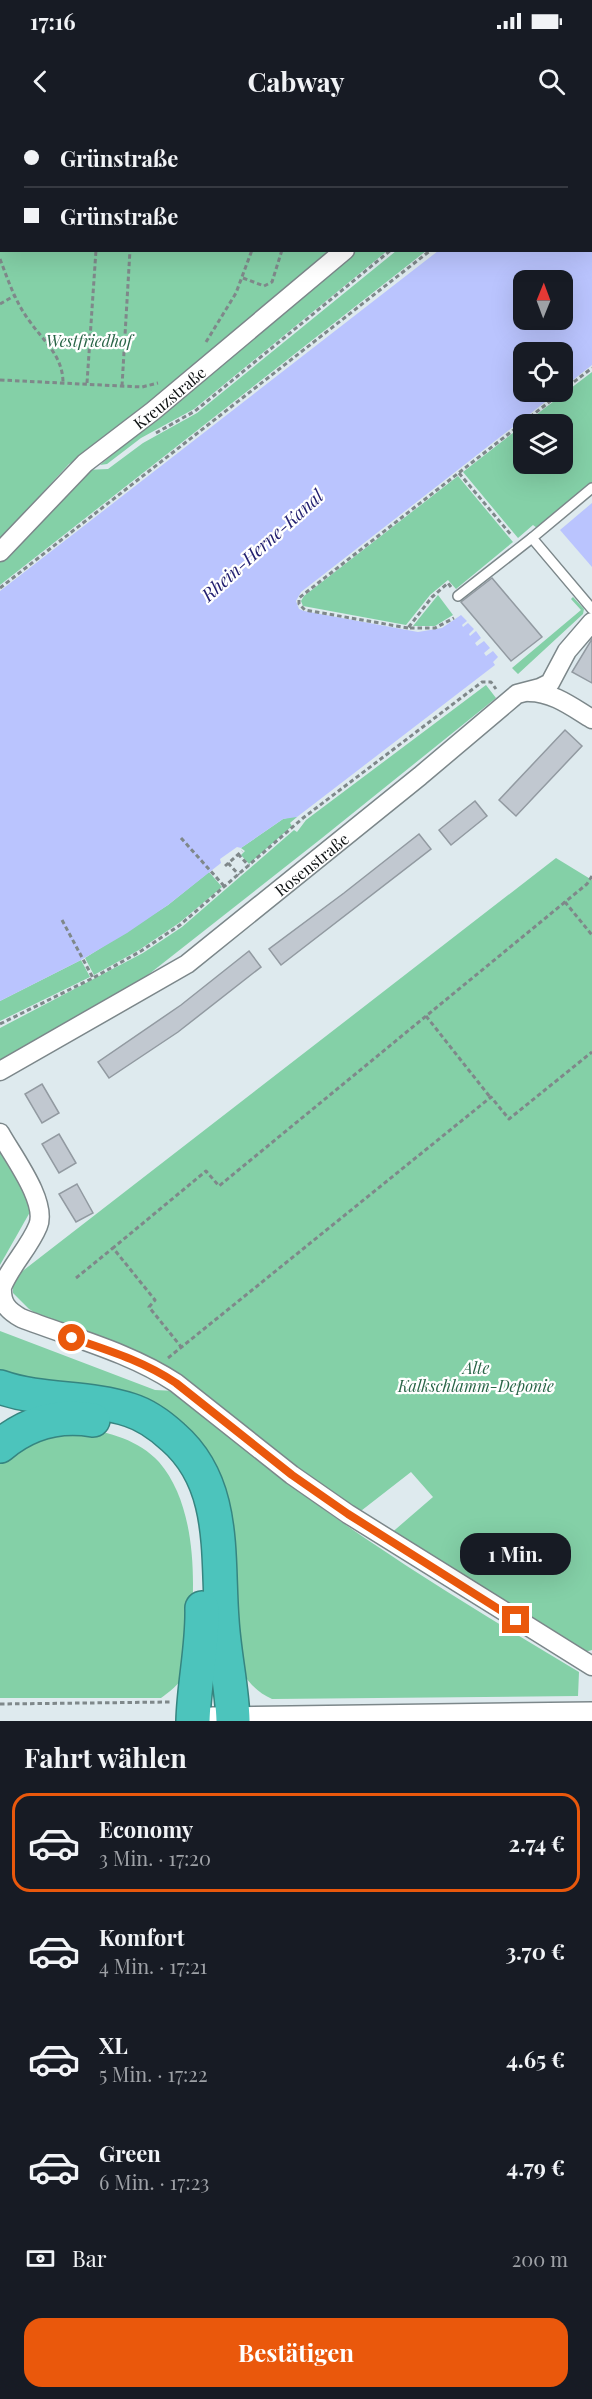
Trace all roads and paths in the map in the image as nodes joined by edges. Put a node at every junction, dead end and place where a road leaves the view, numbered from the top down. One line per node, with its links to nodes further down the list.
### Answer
1 (96, 252): 18 (path)
2 (130, 252): 19 (path)
3 (251, 252): 9 (path)
4 (281, 252): 9 (path)
5 (343, 252): 26 (street, Kreuzstraße)
6 (389, 252): 21 (path)
7 (428, 252): 28 (path)
8 (0, 260): 10 (path)
9 (243, 277): 12 (path)
10 (14, 296): 11 (path); 16 (path)
11 (0, 304)
12 (203, 347)
13 (592, 369): 17 (path)
14 (0, 380): 16 (path)
15 (160, 382): 19 (path)
16 (63, 383): 18 (path)
17 (573, 383)
18 (87, 384): 19 (path)
19 (122, 386)
20 (548, 402): 22 (path)
21 (170, 425)
22 (459, 472): 25 (path); 33 (path)
23 (592, 488): 24 (lane)
24 (532, 538): 25 (lane); 30 (lane)
25 (521, 547): 29 (lane)
26 (0, 552)
27 (444, 586): 33 (path)
28 (0, 588)
29 (458, 596)
30 (592, 609)
31 (454, 618): 33 (path)
32 (592, 622): 34 (street, Rosenstraße)
33 (408, 628)
34 (527, 692): 35 (street, Rosenstraße); 36 (street)
35 (506, 703): 38 (path); 49 (street, Rosenstraße)
36 (592, 719)
37 (181, 838): 41 (path)
38 (249, 866): 39 (path); 39 (path)
39 (239, 875): 41 (path)
40 (592, 876): 42 (path)
41 (225, 887): 45 (path)
42 (566, 903): 44 (path); 46 (path)
43 (62, 920): 45 (path)
44 (592, 935)
45 (93, 978): 47 (path)
46 (426, 1016): 50 (path); 52 (path)
47 (0, 1024)
48 (592, 1052): 50 (path)
49 (0, 1071)
50 (490, 1097): 54 (path)
51 (0, 1133): 55 (street)
52 (113, 1248): 53 (path); 54 (path)
53 (76, 1278)
54 (182, 1348): 55 (path)
55 (156, 1370): 58 (street)
56 (0, 1387): 62 (highway)
57 (0, 1446): 63 (highway)
58 (592, 1666)
59 (0, 1704): 60 (path)
60 (28, 1704)
61 (592, 1716): 62 (main road)
62 (233, 1720): 64 (main road)
63 (193, 1721)
64 (212, 1721)

